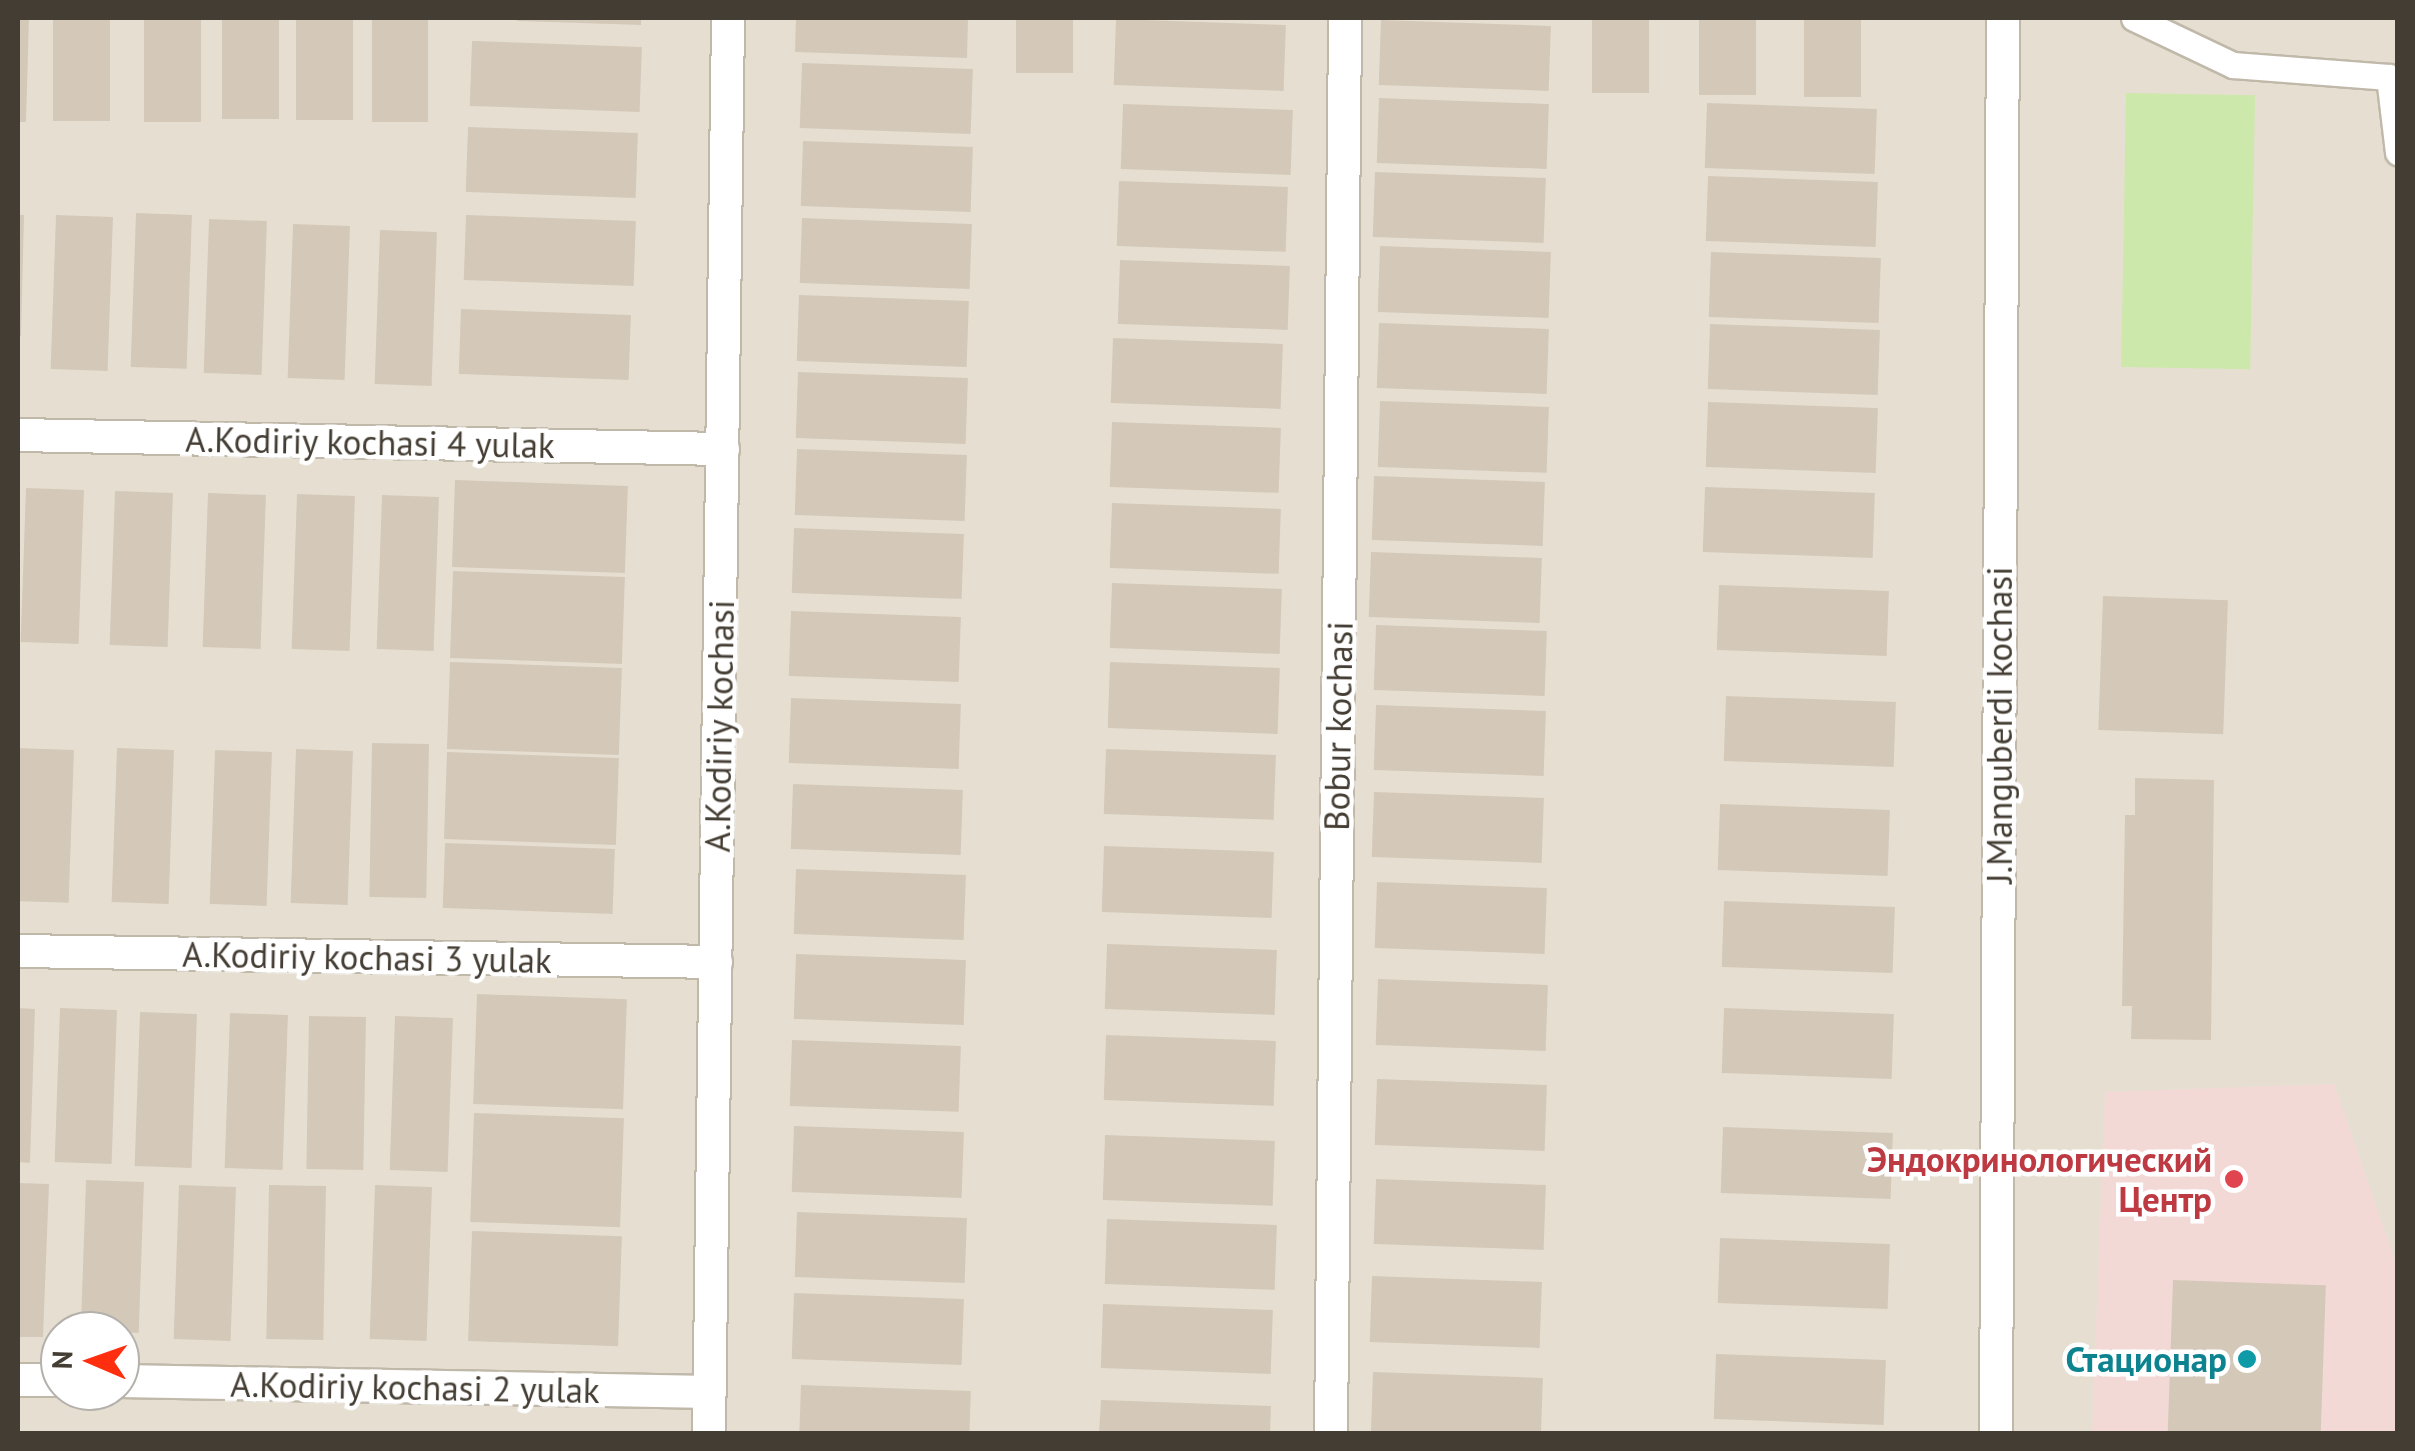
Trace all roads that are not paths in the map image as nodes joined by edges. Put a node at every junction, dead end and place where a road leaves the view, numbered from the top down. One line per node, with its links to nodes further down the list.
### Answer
1 (728, 18): 7 (street, A.Kodiriy kochasi)
2 (1345, 18): 13 (street, Bobur kochasi)
3 (2003, 18): 14 (street, J.Manguberdi kochasi)
4 (2134, 18): 5 (street)
5 (2398, 152)
6 (18, 435): 7 (street, A.Kodiriy kochasi 4 yulak)
7 (723, 448): 9 (street, A.Kodiriy kochasi)
8 (18, 951): 9 (street, A.Kodiriy kochasi 3 yulak)
9 (716, 962): 11 (street, A.Kodiriy kochasi)
10 (140, 1382): 11 (street, A.Kodiriy kochasi 2 yulak)
11 (710, 1392): 12 (street, A.Kodiriy kochasi)
12 (709, 1434)
13 (1331, 1434)
14 (1996, 1434)

